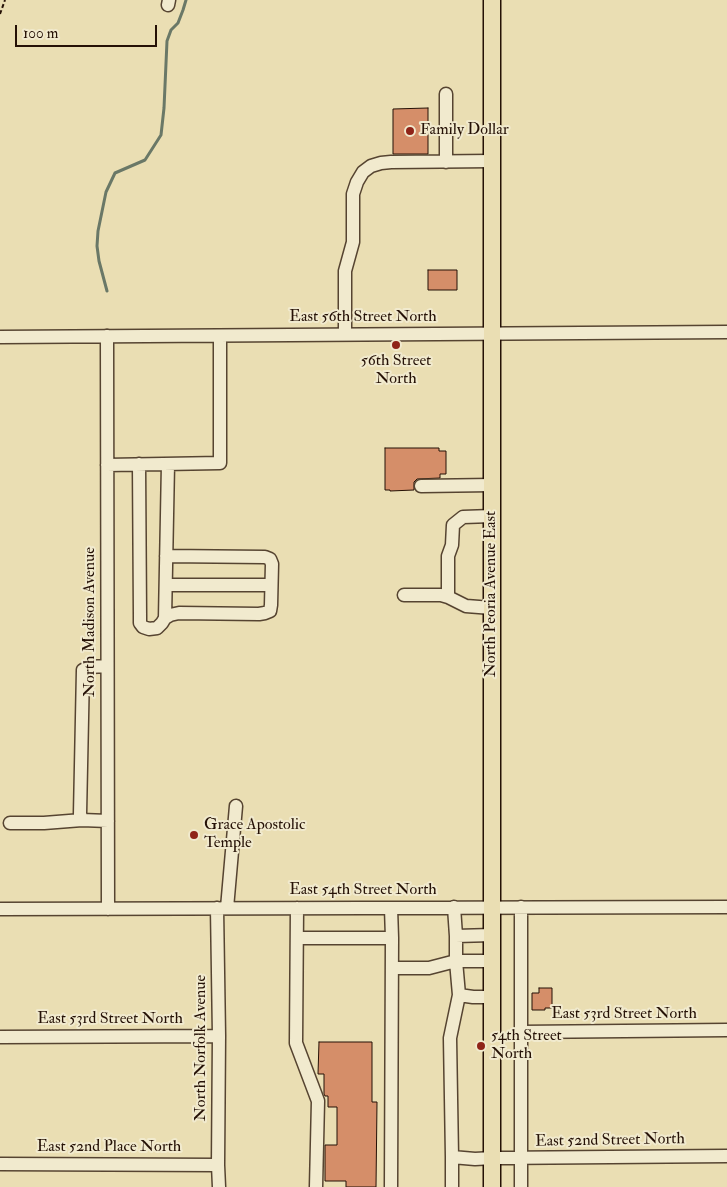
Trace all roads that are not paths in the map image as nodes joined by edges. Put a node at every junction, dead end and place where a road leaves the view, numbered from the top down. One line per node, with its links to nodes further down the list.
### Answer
1 (492, 0): 3 (main road, North Peoria Avenue East)
2 (446, 94): 4 (street)
3 (492, 161): 4 (street); 7 (main road, North Peoria Avenue East)
4 (446, 162): 6 (street)
5 (727, 332): 7 (street, East 56th Street North)
6 (345, 334): 7 (street, East 56th Street North); 9 (street, East 56th Street North)
7 (492, 334): 14 (main road, North Peoria Avenue East)
8 (107, 336): 9 (street, East 56th Street North); 10 (street, East 56th Street North); 13 (street, North Madison Avenue)
9 (220, 336): 12 (street)
10 (0, 337)
11 (140, 464): 12 (street); 13 (street); 23 (street)
12 (168, 464): 17 (street)
13 (107, 465): 24 (street, North Madison Avenue)
14 (492, 485): 15 (street); 16 (main road, North Peoria Avenue East)
15 (421, 486)
16 (492, 516): 21 (street); 22 (main road, North Peoria Avenue East)
17 (166, 556): 18 (street); 19 (street)
18 (166, 585): 19 (street); 23 (street)
19 (272, 585): 23 (street)
20 (404, 595): 21 (street)
21 (448, 597): 22 (street)
22 (492, 608): 29 (main road, North Peoria Avenue East)
23 (165, 618)
24 (107, 666): 26 (street); 27 (street, North Madison Avenue)
25 (236, 806): 31 (street, North Norfolk Avenue)
26 (82, 820): 27 (street); 28 (street)
27 (108, 821): 37 (street, North Madison Avenue)
28 (10, 823)
29 (492, 907): 34 (street, East 54th Street North); 35 (street, East 54th Street North); 38 (main road, North Peoria Avenue East)
30 (727, 907): 35 (street, East 54th Street North)
31 (222, 908): 32 (street, East 54th Street North); 37 (street, East 54th Street North); 49 (street, North Norfolk Avenue)
32 (297, 908): 33 (street, East 54th Street North); 40 (street)
33 (391, 908): 34 (street, East 54th Street North); 41 (street)
34 (454, 908): 39 (street)
35 (521, 908): 48 (street)
36 (0, 909): 37 (street, East 54th Street North)
37 (108, 909)
38 (492, 935): 39 (street); 43 (main road, North Peoria Avenue East)
39 (456, 936): 42 (street)
40 (297, 938): 41 (street); 58 (street)
41 (392, 938): 44 (street)
42 (456, 961): 43 (street); 44 (street); 45 (street)
43 (492, 961): 46 (main road, North Peoria Avenue East)
44 (392, 968): 59 (street)
45 (459, 995): 46 (street); 52 (street)
46 (492, 997): 53 (main road, North Peoria Avenue East)
47 (727, 1030): 48 (street, East 53rd Street North)
48 (521, 1032): 54 (street)
49 (219, 1036): 50 (street, East 53rd Street North); 56 (street, North Norfolk Avenue)
50 (0, 1037)
51 (727, 1156): 54 (street, East 52nd Street North)
52 (452, 1157): 53 (street, East 52nd Street North); 60 (street)
53 (492, 1158): 54 (street, East 52nd Street North); 61 (main road, North Peoria Avenue East)
54 (521, 1158): 62 (street)
55 (0, 1164): 56 (street, East 52nd Place North)
56 (218, 1165): 57 (street, North Norfolk Avenue)
57 (218, 1187)
58 (316, 1187)
59 (391, 1187)
60 (452, 1187)
61 (492, 1187)
62 (521, 1187)

